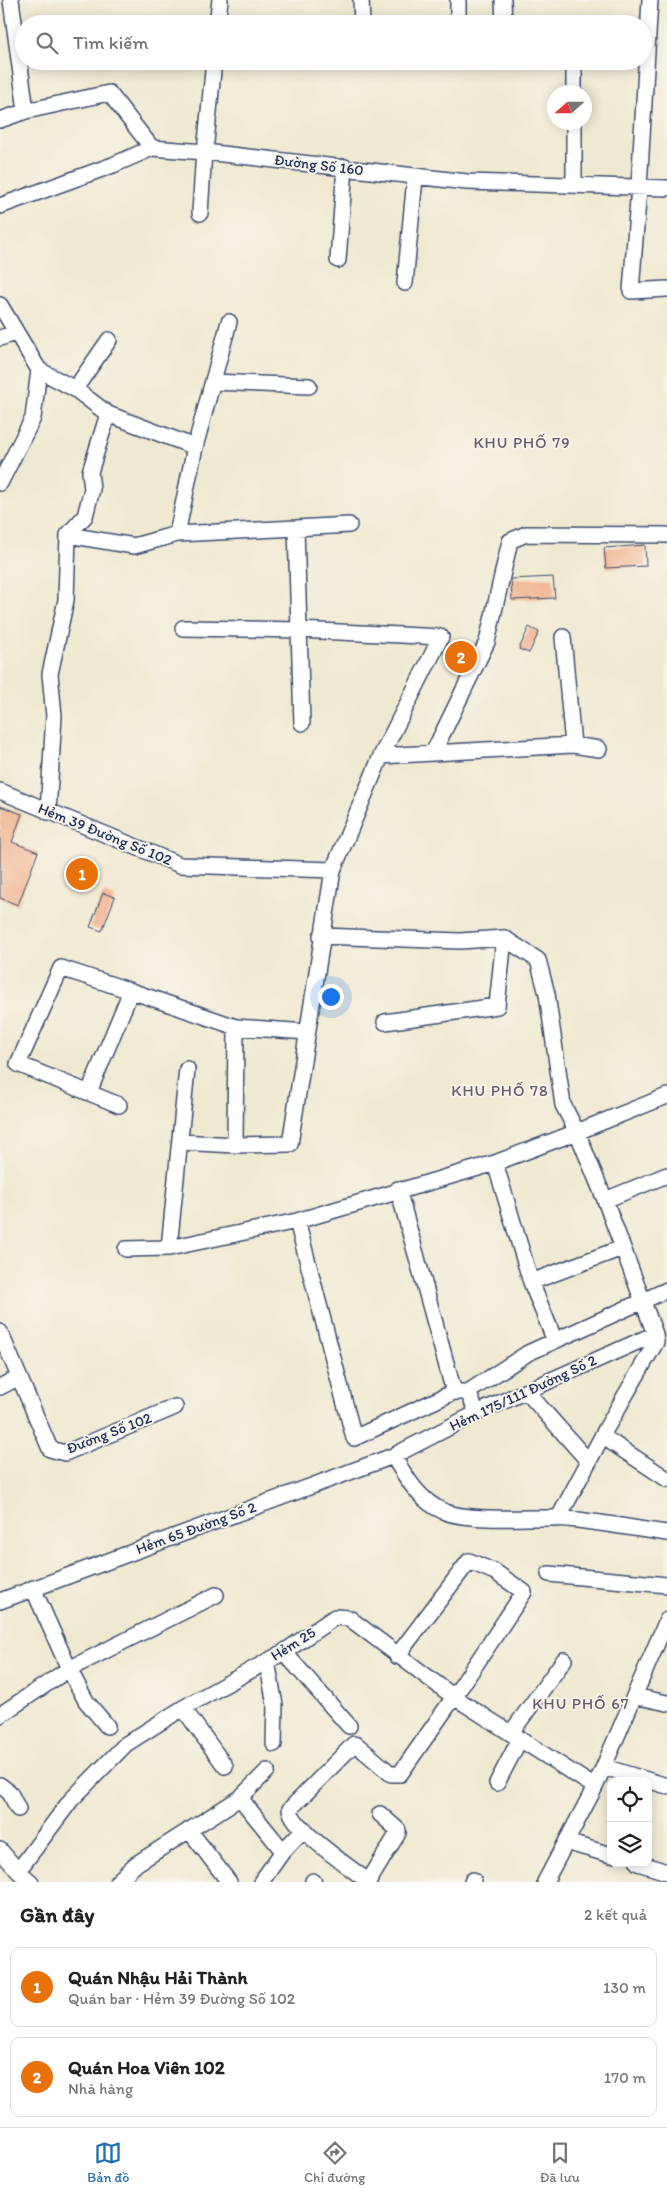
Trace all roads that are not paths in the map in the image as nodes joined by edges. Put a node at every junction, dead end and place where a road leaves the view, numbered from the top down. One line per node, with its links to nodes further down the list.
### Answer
1 (11, 0): 12 (street)
2 (220, 0): 7 (street)
3 (361, 0): 8 (street)
4 (458, 0): 9 (street)
5 (503, 0): 10 (street)
6 (650, 0): 11 (street)
7 (218, 15)
8 (362, 15)
9 (458, 15)
10 (504, 15)
11 (649, 15)
12 (15, 30)
13 (20, 70): 18 (street)
14 (213, 70): 22 (street)
15 (574, 70): 17 (street)
16 (646, 70): 26 (street)
17 (574, 85)
18 (26, 112): 19 (street); 21 (street)
19 (0, 120)
20 (574, 130): 25 (street)
21 (152, 148): 22 (street, Đường Số 160); 28 (street)
22 (205, 152): 23 (street, Đường Số 160); 29 (street)
23 (345, 167): 24 (street, Đường Số 160); 30 (street)
24 (415, 178): 25 (street, Đường Số 160); 31 (street)
25 (574, 185): 26 (street, Đường Số 160)
26 (639, 187): 27 (street, Đường Số 160); 32 (street)
27 (667, 188)
28 (0, 206)
29 (200, 213)
30 (338, 260)
31 (405, 283)
32 (667, 289)
33 (0, 305): 35 (street)
34 (229, 322): 39 (street)
35 (16, 333): 36 (street); 38 (street)
36 (0, 338)
37 (109, 340): 41 (street)
38 (39, 370): 41 (street); 44 (street)
39 (213, 382): 40 (street); 43 (street)
40 (309, 386)
41 (75, 389): 42 (street)
42 (108, 414): 43 (street); 48 (street)
43 (195, 447): 47 (street)
44 (0, 483)
45 (349, 526): 46 (street)
46 (296, 528): 47 (street); 51 (street)
47 (177, 534): 48 (street)
48 (68, 535): 59 (street)
49 (667, 535): 56 (street)
50 (184, 628): 51 (street)
51 (299, 630): 53 (street); 57 (street)
52 (563, 637): 54 (street)
53 (302, 723)
54 (573, 745): 55 (street); 56 (street)
55 (599, 749)
56 (434, 752): 57 (street)
57 (381, 756): 60 (street)
58 (0, 791): 59 (street, Hẻm 39 Đường Số 102)
59 (48, 812): 60 (street, Hẻm 39 Đường Số 102)
60 (333, 870): 61 (street)
61 (321, 936): 62 (street); 66 (street)
62 (504, 938): 64 (street); 71 (street)
63 (131, 991): 65 (street); 68 (street); 68 (street)
64 (385, 1022)
65 (236, 1027): 66 (street); 73 (street)
66 (307, 1032): 73 (street)
67 (187, 1069): 72 (street)
68 (89, 1092): 70 (street)
69 (667, 1096): 71 (street)
70 (119, 1105)
71 (577, 1132): 74 (street); 77 (street)
72 (180, 1142): 73 (street); 79 (street)
73 (235, 1145)
74 (494, 1163): 76 (street); 82 (street)
75 (667, 1175): 77 (street)
76 (398, 1190): 78 (street); 90 (street)
77 (605, 1200): 80 (street)
78 (297, 1221): 79 (street); 90 (street)
79 (169, 1248): 81 (street)
80 (622, 1248): 82 (street); 84 (street)
81 (126, 1249)
82 (531, 1282): 87 (street)
83 (667, 1290): 84 (street)
84 (642, 1300): 86 (street); 87 (street)
85 (0, 1332): 88 (street, Đường Số 102)
86 (654, 1332): 91 (street, Hẻm 175/111 Đường Số 2); 94 (street)
87 (555, 1341): 90 (street)
88 (19, 1377): 89 (street); 92 (street, Đường Số 102)
89 (0, 1387)
90 (461, 1392): 93 (street)
91 (527, 1392): 93 (street, Hẻm 175/111 Đường Số 2); 96 (street)
92 (175, 1407)
93 (477, 1413): 95 (street, Hẻm 175/111 Đường Số 2)
94 (602, 1436): 96 (street); 97 (street)
95 (392, 1456): 98 (street); 102 (street, Hẻm 65 Đường Số 2)
96 (588, 1462): 98 (street)
97 (667, 1479)
98 (558, 1518): 99 (street)
99 (667, 1533)
100 (549, 1574): 101 (street)
101 (667, 1585)
102 (33, 1588): 104 (street, Hẻm 65 Đường Số 2); 110 (street)
103 (216, 1595): 110 (street)
104 (0, 1601)
105 (667, 1620): 111 (street)
106 (284, 1652): 107 (street, Hẻm 25); 109 (street, Hẻm 25); 117 (street)
107 (397, 1656): 112 (street, Hẻm 25); 112 (street)
108 (564, 1660): 118 (street)
109 (267, 1661): 114 (street, Hẻm 25); 119 (street)
110 (69, 1670): 115 (street); 116 (street)
111 (634, 1696): 113 (street); 121 (street)
112 (454, 1697): 118 (street, Hẻm 25); 130 (street)
113 (667, 1703)
114 (183, 1708): 120 (street); 137 (street, Hẻm 25)
115 (0, 1715)
116 (107, 1726)
117 (349, 1726)
118 (516, 1736): 123 (street); 126 (street, Hẻm 25)
119 (274, 1744)
120 (225, 1766)
121 (604, 1767): 125 (street); 126 (street)
122 (267, 1771): 127 (street)
123 (497, 1783)
124 (0, 1785): 128 (street)
125 (667, 1786)
126 (596, 1787): 132 (street)
127 (240, 1798): 131 (street); 134 (street)
128 (18, 1809)
129 (380, 1814): 143 (street)
130 (304, 1829): 134 (street); 143 (street)
131 (190, 1830): 140 (street); 141 (street)
132 (566, 1842): 135 (street); 144 (street)
133 (0, 1850): 137 (street)
134 (282, 1850): 142 (street)
135 (607, 1854)
136 (651, 1867): 138 (street)
137 (18, 1871): 139 (street)
138 (667, 1872)
139 (31, 1882)
140 (117, 1882)
141 (229, 1882)
142 (261, 1882)
143 (369, 1882)
144 (545, 1882)

